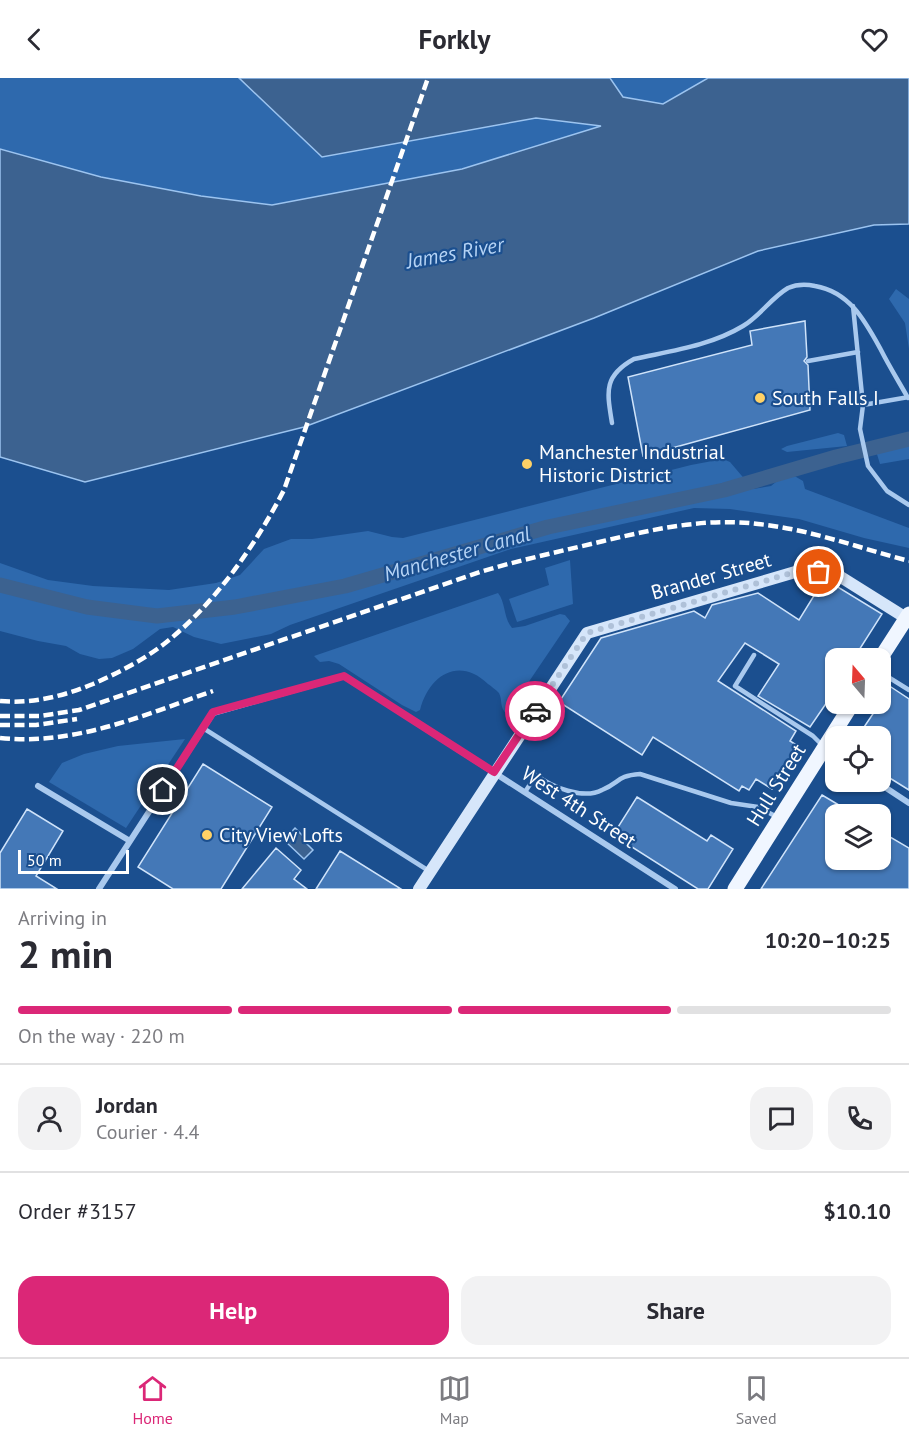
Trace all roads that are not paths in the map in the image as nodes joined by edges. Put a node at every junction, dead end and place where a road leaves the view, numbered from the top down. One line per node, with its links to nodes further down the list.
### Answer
1 (853, 306): 2 (lane); 4 (lane); 6 (lane)
2 (858, 352): 3 (lane); 5 (lane)
3 (808, 361)
4 (908, 398): 5 (lane)
5 (863, 405): 7 (lane)
6 (612, 423)
7 (909, 505)
8 (908, 616): 9 (main road); 16 (street, Brander Street)
9 (887, 648)
10 (754, 655): 14 (lane)
11 (891, 679): 12 (lane)
12 (909, 690)
13 (203, 728): 16 (street, West 4th Street); 22 (street); 23 (lane)
14 (825, 747)
15 (825, 758): 21 (main road, Hull Street)
16 (494, 772): 19 (street, West 4th Street); 23 (street)
17 (38, 786): 22 (street)
18 (891, 791): 20 (street)
19 (525, 792): 21 (lane); 26 (street, West 4th Street)
20 (909, 803)
21 (780, 818): 27 (main road, Hull Street)
22 (130, 841): 24 (street)
23 (430, 872): 25 (street)
24 (99, 889)
25 (419, 889)
26 (675, 889)
27 (735, 889)

